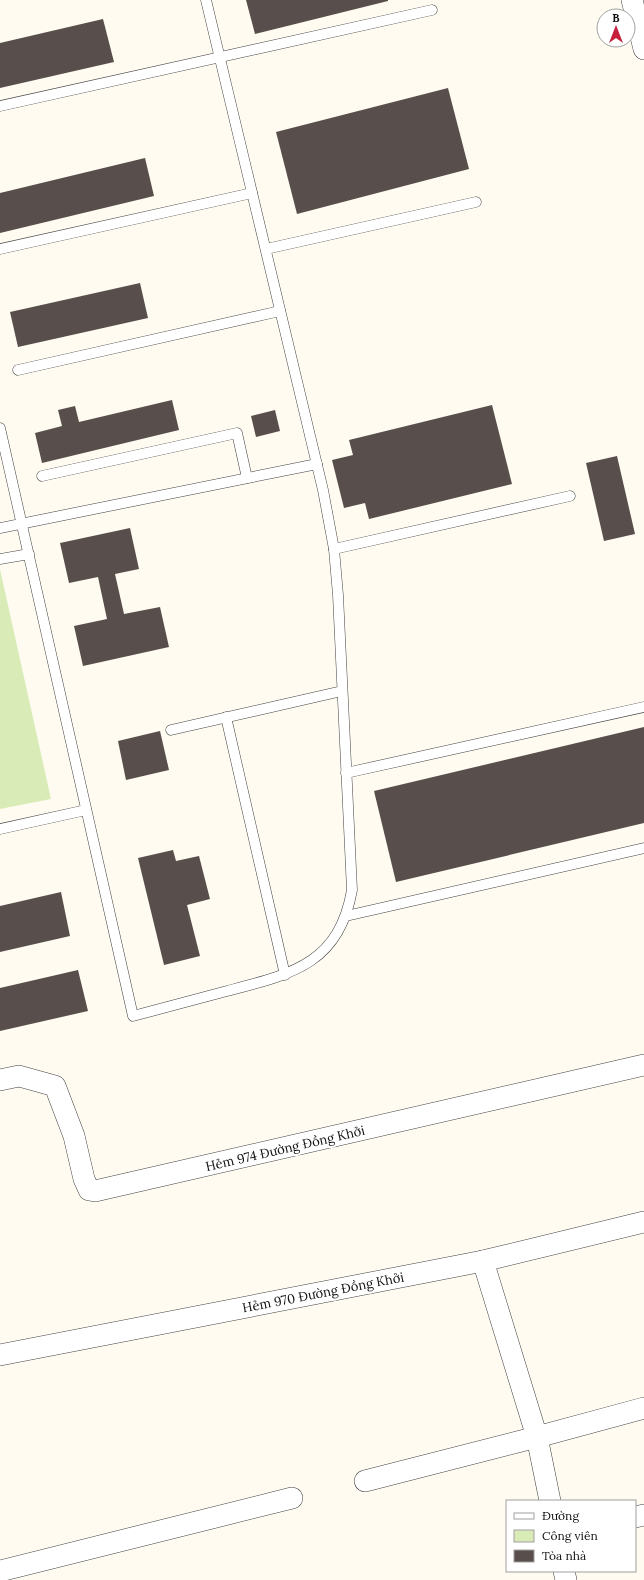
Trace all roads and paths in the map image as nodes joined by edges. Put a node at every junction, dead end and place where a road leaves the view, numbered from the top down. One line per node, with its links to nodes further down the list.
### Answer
1 (206, 0): 5 (lane)
2 (632, 0): 4 (street)
3 (432, 10): 5 (lane)
4 (644, 49)
5 (220, 57): 6 (lane); 7 (lane)
6 (0, 106)
7 (252, 193): 9 (lane); 10 (lane)
8 (476, 202): 10 (lane)
9 (0, 249)
10 (266, 249): 11 (lane)
11 (280, 311): 12 (lane); 14 (lane)
12 (18, 370)
13 (0, 428): 18 (lane)
14 (317, 464): 16 (lane); 20 (lane)
15 (42, 476): 16 (lane)
16 (247, 478): 18 (lane)
17 (570, 496): 20 (lane)
18 (22, 524): 19 (lane); 21 (lane)
19 (0, 528)
20 (334, 548): 23 (lane)
21 (29, 554): 22 (lane); 28 (lane)
22 (0, 559)
23 (342, 691): 25 (lane); 27 (lane)
24 (644, 707): 27 (lane)
25 (226, 717): 26 (lane); 32 (lane)
26 (171, 730)
27 (346, 774): 31 (lane)
28 (86, 810): 29 (lane); 32 (lane)
29 (0, 830)
30 (644, 848): 31 (lane)
31 (346, 916): 32 (lane)
32 (285, 974)
33 (644, 1065): 34 (street, Hẻm 974 Đường Đồng Khởi)
34 (0, 1080)
35 (644, 1222): 36 (street, Hẻm 970 Đường Đồng Khởi)
36 (483, 1261): 37 (street, Hẻm 970 Đường Đồng Khởi); 39 (street)
37 (0, 1355)
38 (644, 1408): 39 (street)
39 (537, 1437): 40 (street); 42 (street)
40 (365, 1481)
41 (292, 1498): 43 (street)
42 (550, 1500)
43 (0, 1571)

